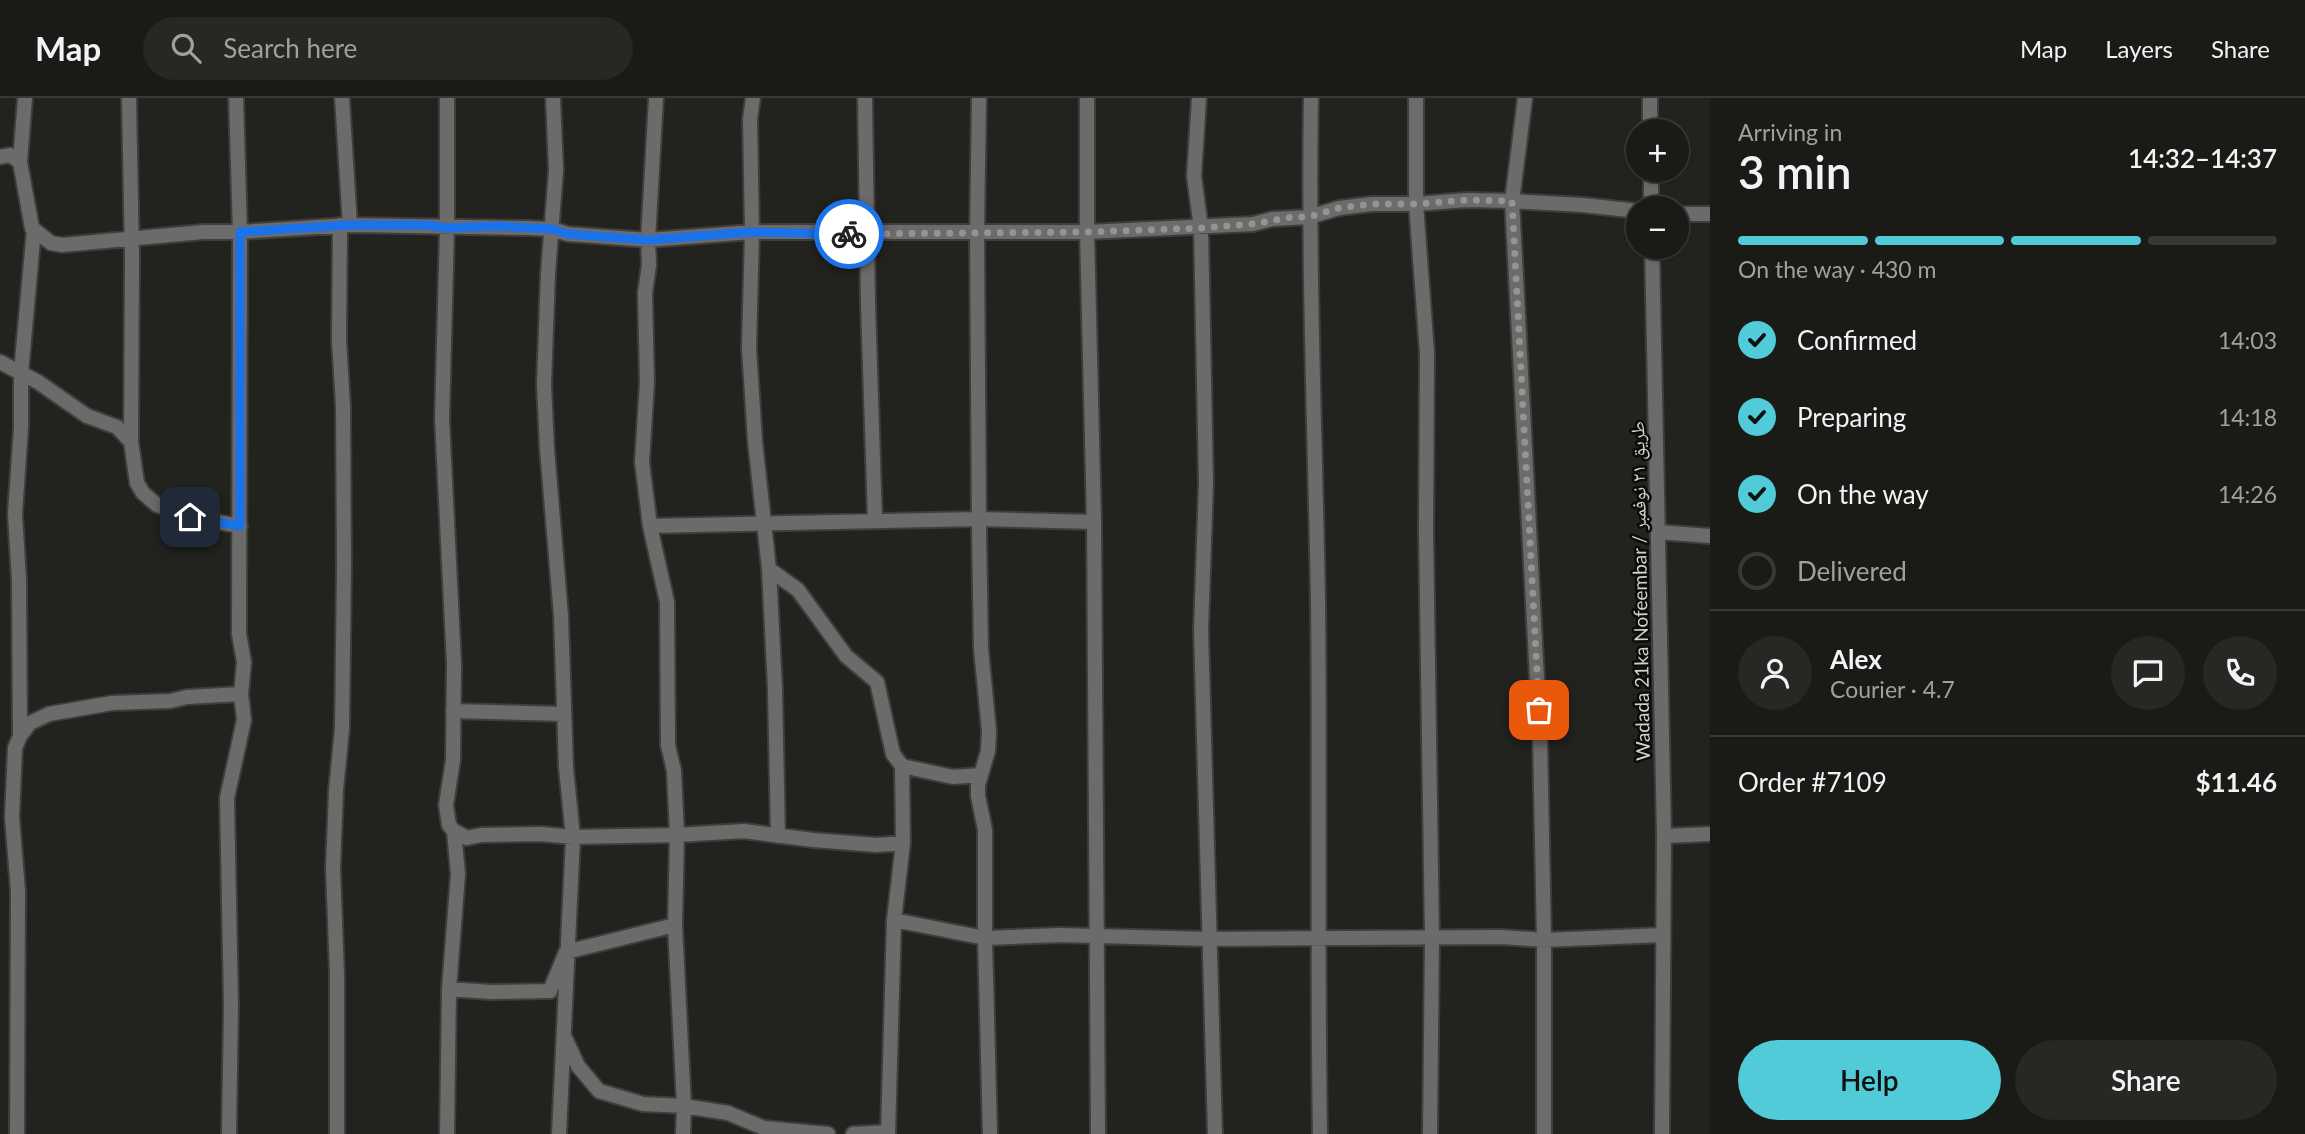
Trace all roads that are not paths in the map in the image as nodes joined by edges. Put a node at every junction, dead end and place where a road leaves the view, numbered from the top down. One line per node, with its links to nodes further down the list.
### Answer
1 (25, 98): 19 (street)
2 (129, 98): 36 (street)
3 (236, 98): 31 (street)
4 (342, 98): 26 (street)
5 (447, 98): 27 (street)
6 (553, 98): 30 (street)
7 (656, 98): 37 (street)
8 (752, 98): 32 (street)
9 (865, 98): 35 (street)
10 (979, 98): 34 (street)
11 (1087, 98): 33 (street)
12 (1199, 98): 28 (street)
13 (1311, 98): 25 (street)
14 (1416, 98): 21 (street)
15 (1525, 98): 20 (street)
16 (1650, 98): 17 (street)
17 (1650, 119)
18 (0, 157): 19 (street)
19 (20, 162): 29 (street)
20 (1512, 201): 21 (street); 22 (street); 72 (street)
21 (1416, 204): 25 (street); 69 (street)
22 (1626, 209)
23 (1689, 214): 24 (street)
24 (1710, 214)
25 (1309, 217): 28 (street); 71 (street)
26 (345, 225): 27 (street); 31 (street); 80 (street)
27 (447, 228): 30 (street); 52 (street)
28 (1201, 228): 33 (street); 70 (street)
29 (34, 229): 36 (street); 40 (street)
30 (552, 229): 37 (street); 53 (street)
31 (240, 232): 36 (street); 46 (street)
32 (752, 232): 35 (street); 37 (street); 45 (street)
33 (1087, 232): 34 (street); 44 (street)
34 (977, 233): 35 (street); 42 (street)
35 (866, 234): 43 (street)
36 (131, 240): 41 (street)
37 (648, 240): 47 (street)
38 (1652, 259): 48 (street, Wadada 21ka Nofeembar / طريق ٢١ نوفمبر)
39 (0, 362): 40 (street)
40 (21, 373): 41 (street); 54 (street)
41 (131, 442): 46 (street)
42 (979, 519): 43 (street); 44 (street); 56 (street)
43 (875, 521): 45 (street)
44 (1094, 522): 67 (street)
45 (764, 523): 47 (street); 50 (street)
46 (240, 526): 51 (street)
47 (650, 526): 59 (street)
48 (1658, 532): 49 (street); 61 (street, Wadada 21ka Nofeembar / طريق ٢١ نوفمبر)
49 (1710, 536)
50 (769, 569): 55 (street); 60 (street)
51 (241, 694): 54 (street); 79 (street)
52 (453, 711): 53 (street); 57 (street)
53 (564, 714): 62 (street)
54 (20, 736): 78 (street)
55 (902, 766): 56 (street); 63 (street)
56 (981, 775): 68 (street)
57 (454, 831): 62 (street); 74 (street)
58 (1710, 834): 61 (street)
59 (677, 835): 60 (street); 62 (street); 65 (street)
60 (778, 836): 63 (street)
61 (1664, 836): 66 (street, Wadada 21ka Nofeembar / طريق ٢١ نوفمبر)
62 (573, 837): 73 (street)
63 (904, 843): 64 (street)
64 (894, 920): 68 (street); 77 (street)
65 (675, 925): 73 (street); 76 (street)
66 (1663, 935): 72 (street); 92 (street, Wadada 21ka Nofeembar / طريق ٢١ نوفمبر)
67 (1096, 936): 68 (street); 70 (street); 87 (street)
68 (985, 938): 86 (street)
69 (1432, 938): 71 (street); 72 (street); 90 (street)
70 (1209, 939): 71 (street); 88 (street)
71 (1317, 939): 89 (street)
72 (1544, 940): 91 (street)
73 (566, 951): 74 (street); 75 (street)
74 (449, 989): 81 (street)
75 (563, 1033): 76 (street); 82 (street)
76 (684, 1106): 83 (street); 84 (street)
77 (888, 1133): 85 (street)
78 (18, 1134)
79 (229, 1134)
80 (337, 1134)
81 (447, 1134)
82 (559, 1134)
83 (683, 1134)
84 (828, 1134)
85 (853, 1134)
86 (990, 1134)
87 (1098, 1134)
88 (1214, 1134)
89 (1320, 1134)
90 (1430, 1134)
91 (1544, 1134)
92 (1662, 1134)

